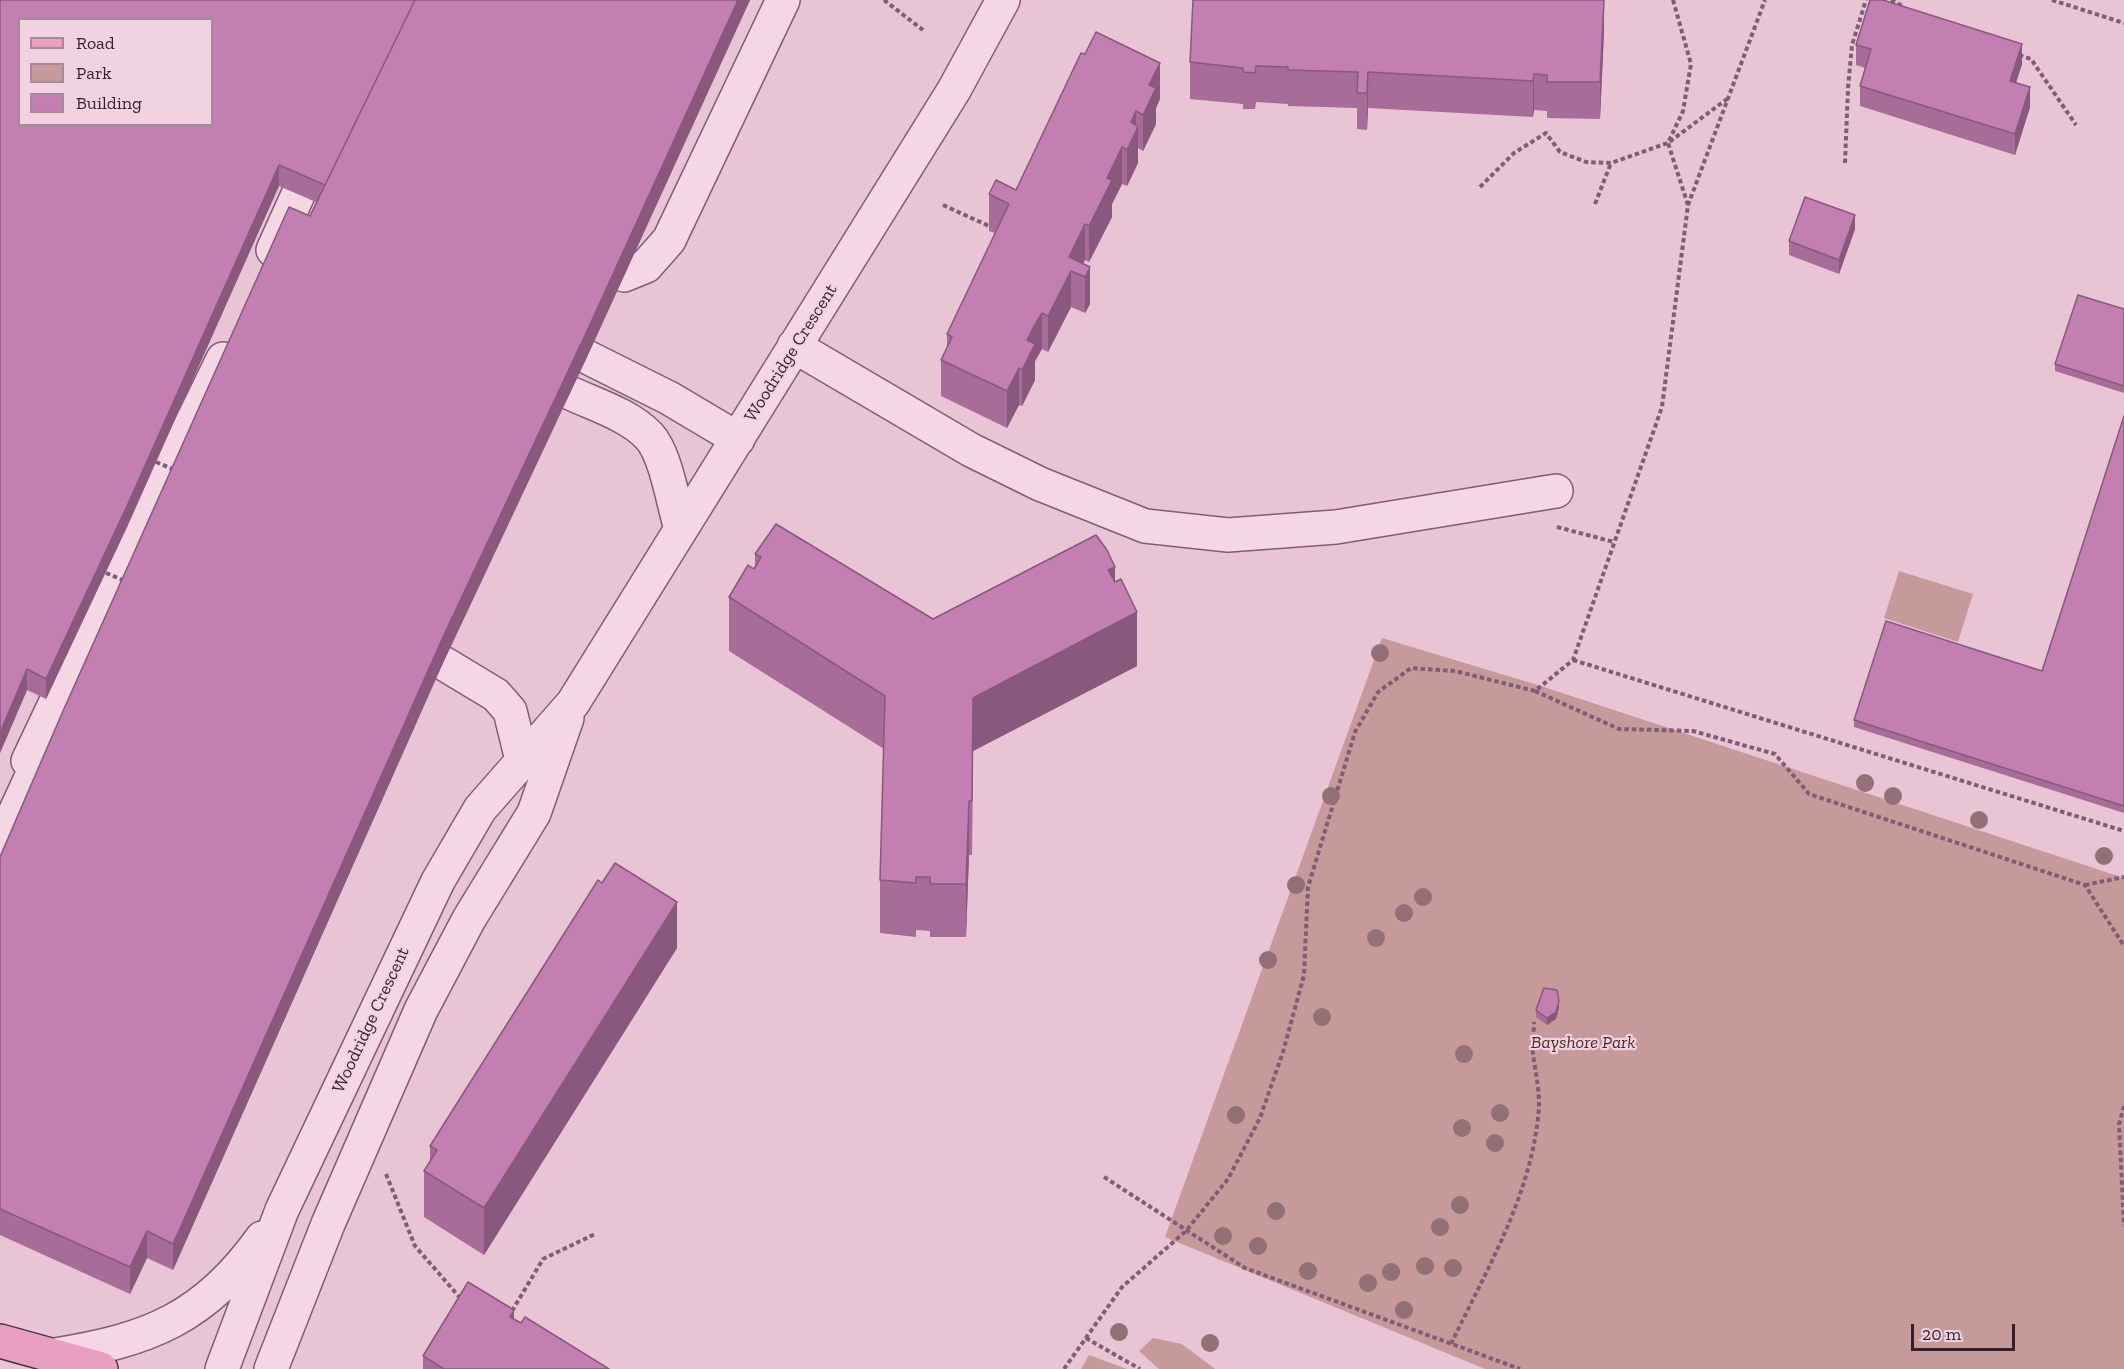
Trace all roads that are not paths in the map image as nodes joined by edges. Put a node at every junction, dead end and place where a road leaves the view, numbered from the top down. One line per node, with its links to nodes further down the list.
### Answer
1 (783, 0): 4 (street)
2 (1003, 0): 7 (street, Woodridge Crescent)
3 (328, 129): 5 (street)
4 (624, 275)
5 (260, 278)
6 (235, 332): 14 (street)
7 (794, 346): 10 (street, Woodridge Crescent); 11 (street)
8 (587, 357): 10 (street)
9 (570, 393): 12 (street)
10 (738, 439): 12 (street, Woodridge Crescent)
11 (1556, 491)
12 (681, 529): 16 (street, Woodridge Crescent)
13 (443, 663): 17 (street)
14 (72, 668): 15 (street); 19 (street)
15 (94, 698): 18 (street); 20 (street); 21 (street)
16 (573, 703): 17 (street, Woodridge Crescent); 27 (street, Woodridge Crescent)
17 (522, 760): 22 (street, Woodridge Crescent)
18 (0, 794)
19 (0, 819)
20 (0, 845)
21 (19, 871)
22 (282, 1210): 24 (street); 26 (street, Woodridge Crescent)
23 (0, 1341): 24 (main road)
24 (55, 1355): 25 (main road)
25 (101, 1369)
26 (222, 1369)
27 (271, 1369)

